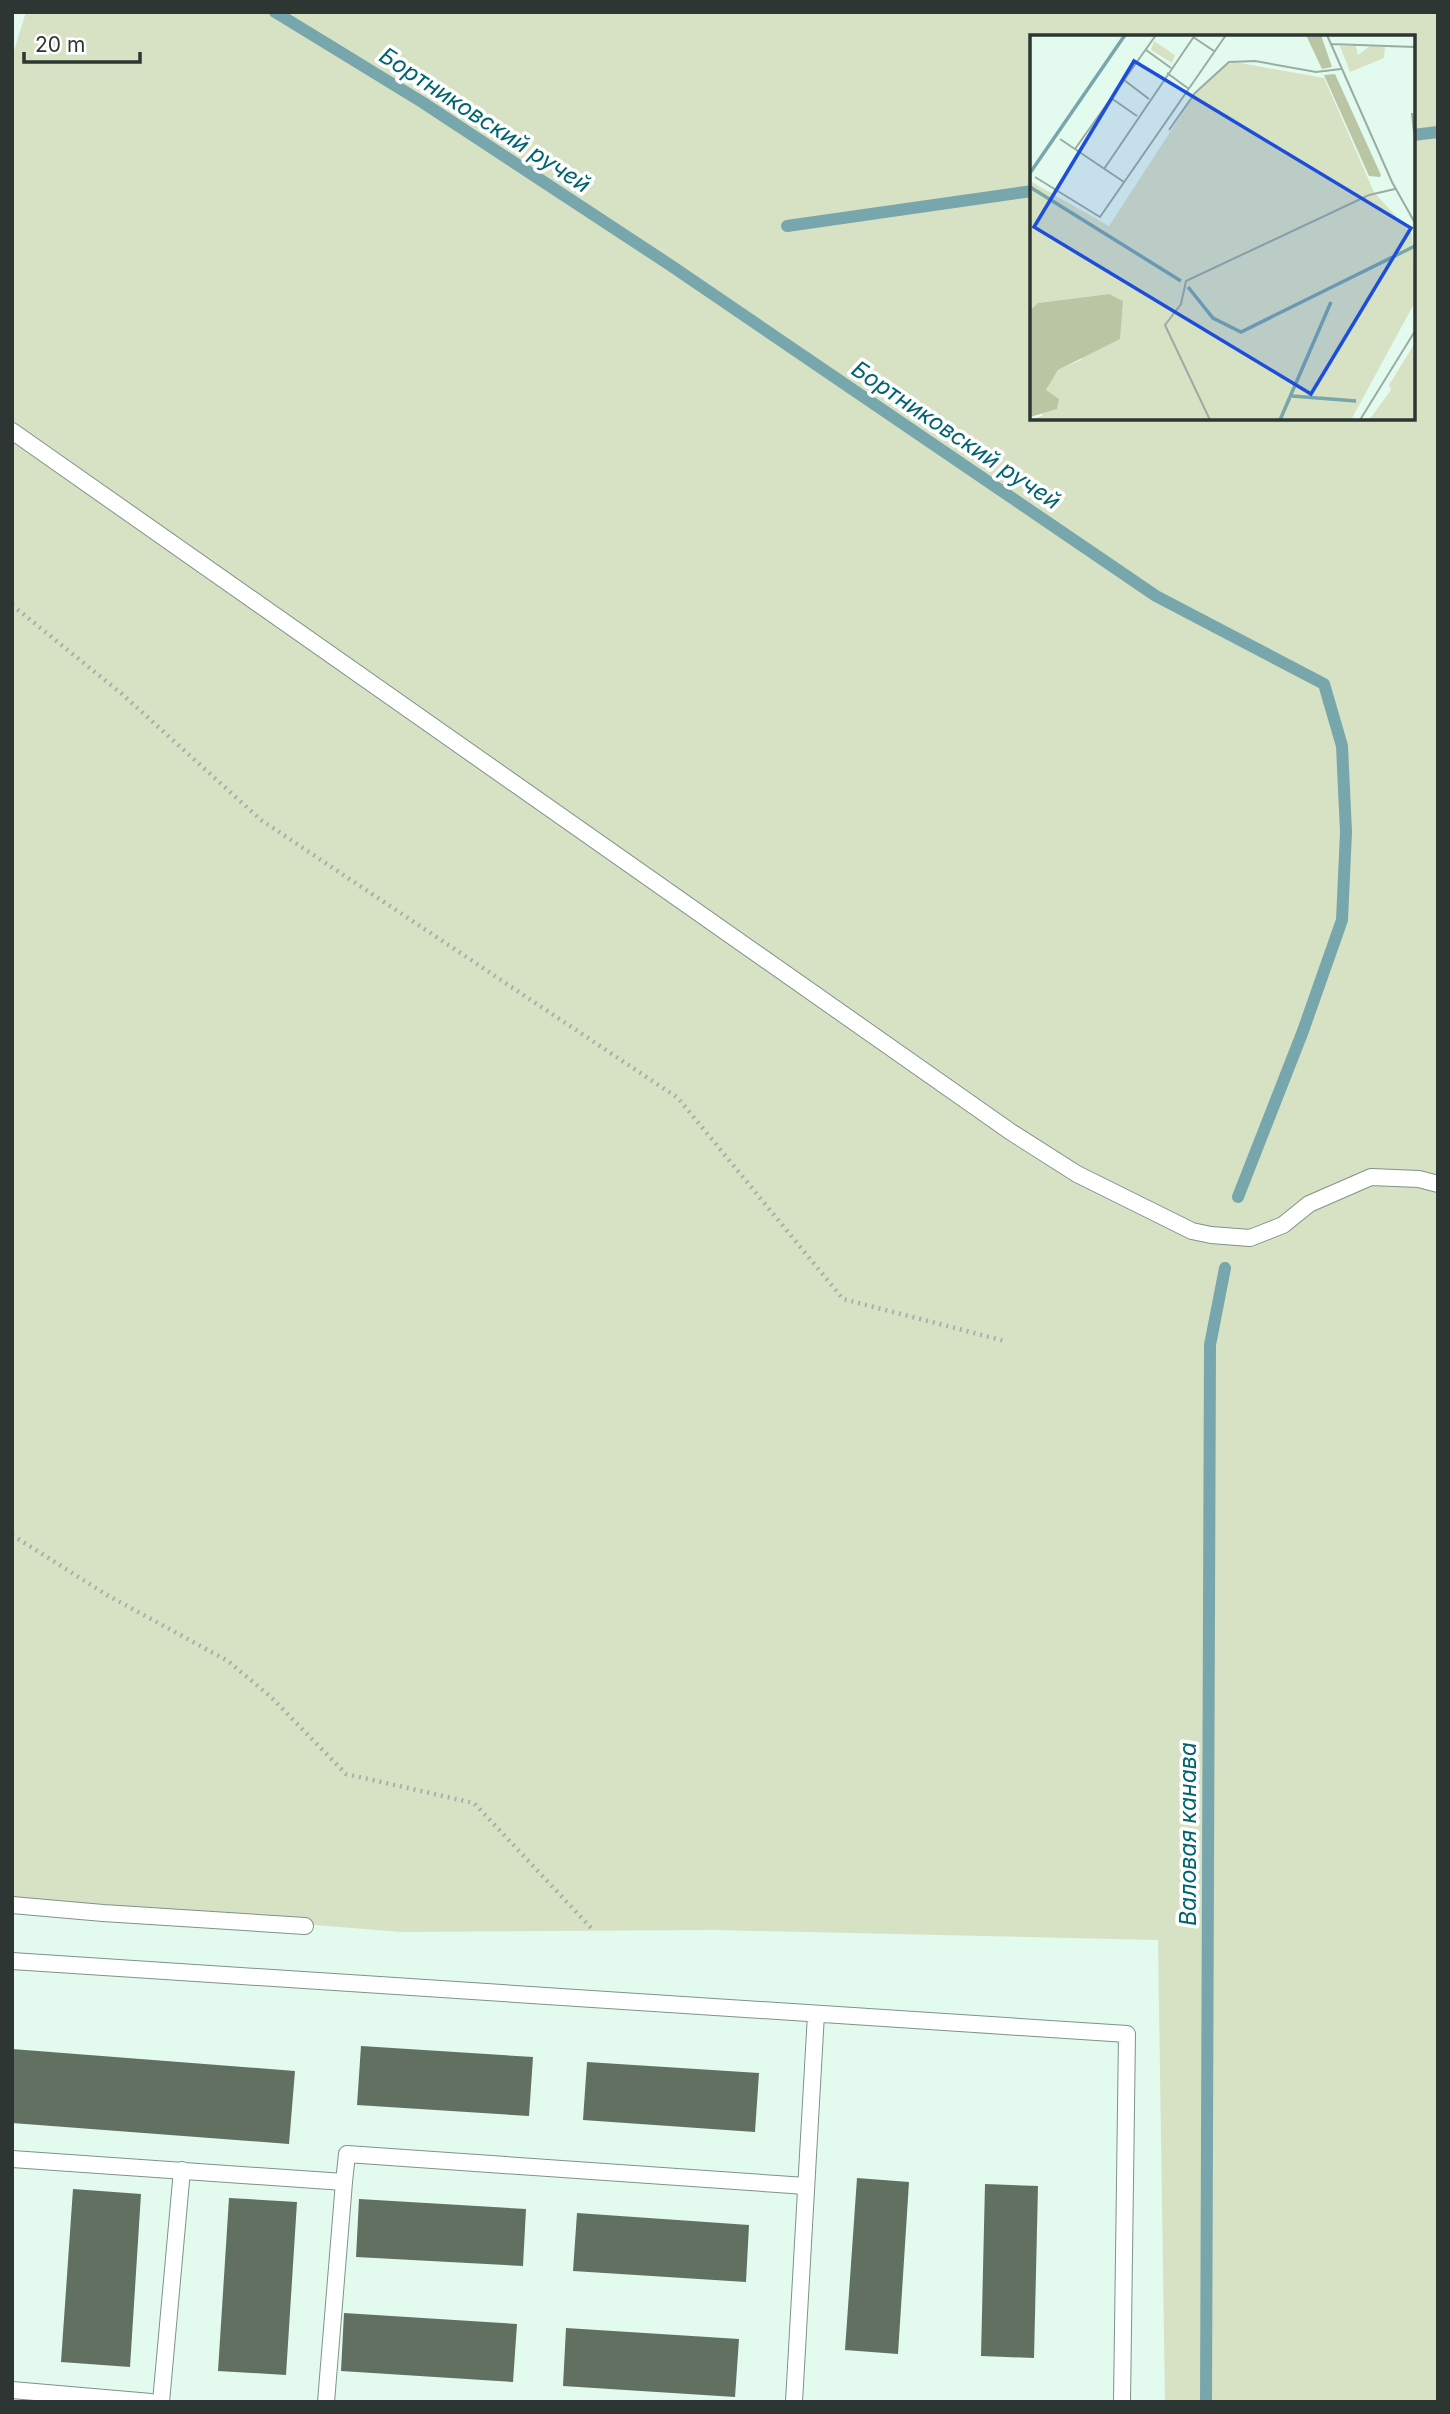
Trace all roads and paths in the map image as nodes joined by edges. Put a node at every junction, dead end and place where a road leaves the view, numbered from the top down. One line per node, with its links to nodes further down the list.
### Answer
1 (12, 431): 3 (lane)
2 (12, 605): 4 (path)
3 (1438, 1184)
4 (1005, 1341)
5 (12, 1535): 8 (path)
6 (12, 1905): 7 (lane)
7 (305, 1926)
8 (594, 1931)
9 (12, 1961): 10 (lane)
10 (816, 2014): 14 (lane); 20 (lane)
11 (12, 2159): 12 (lane)
12 (182, 2170): 13 (lane); 17 (lane)
13 (344, 2182): 14 (lane); 18 (lane)
14 (806, 2186): 19 (lane)
15 (12, 2390): 16 (lane)
16 (151, 2402)
17 (161, 2402)
18 (326, 2402)
19 (794, 2402)
20 (1122, 2402)

